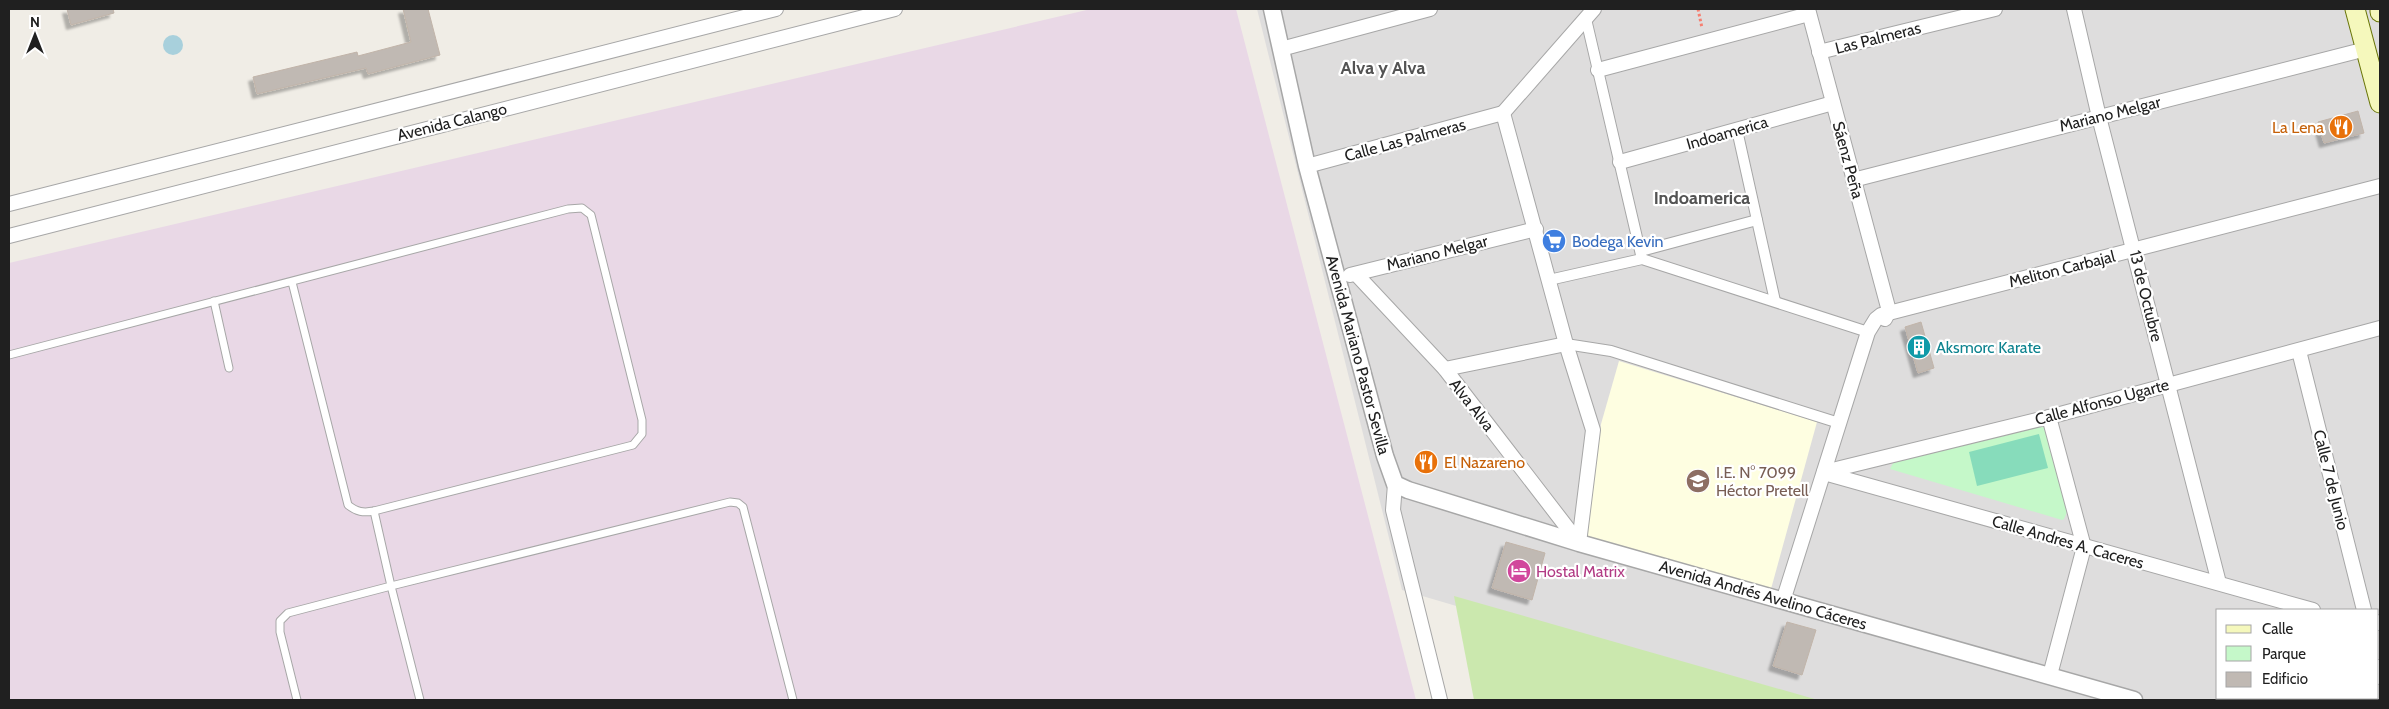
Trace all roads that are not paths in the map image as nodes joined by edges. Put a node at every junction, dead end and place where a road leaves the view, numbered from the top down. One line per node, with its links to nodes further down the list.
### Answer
1 (776, 9): 23 (street, Avenida Calango)
2 (895, 9): 26 (street, Avenida Calango)
3 (1272, 9): 10 (street, Avenida Mariano Pastor Sevilla)
4 (1430, 9): 10 (street)
5 (1995, 9): 12 (street, Las Palmeras)
6 (2074, 9): 17 (street, 13 de Octubre)
7 (2355, 9): 11 (main road)
8 (1809, 11): 12 (street, Sáenz Peña); 13 (street)
9 (1590, 14): 13 (street); 16 (street)
10 (1281, 49): 20 (street, Avenida Mariano Pastor Sevilla)
11 (2366, 49): 15 (main road); 17 (street, Mariano Melgar)
12 (1819, 52): 14 (street, Sáenz Peña)
13 (1598, 70): 19 (street)
14 (1833, 103): 18 (street, Indoamerica); 21 (street, Sáenz Peña)
15 (2380, 103)
16 (1503, 114): 20 (street, Calle Las Palmeras); 25 (street)
17 (2099, 117): 21 (street, Mariano Melgar); 27 (street, 13 de Octubre)
18 (1737, 130): 19 (street, Indoamerica); 24 (street)
19 (1620, 162): 28 (street)
20 (1307, 166): 30 (street, Avenida Mariano Pastor Sevilla)
21 (1853, 180): 35 (street, Sáenz Peña)
22 (2380, 186): 27 (street, Meliton Carbajal)
23 (9, 204)
24 (1757, 220): 28 (street); 34 (street)
25 (1536, 228): 29 (street, Mariano Melgar); 31 (street)
26 (9, 236)
27 (2135, 251): 35 (street, Meliton Carbajal); 44 (street, 13 de Octubre)
28 (1642, 255): 31 (street); 34 (street)
29 (1356, 274): 30 (street, Mariano Melgar); 42 (street, Alva Alva)
30 (1338, 279): 48 (street, Avenida Mariano Pastor Sevilla)
31 (1549, 280): 38 (street)
32 (292, 282): 33 (lane); 49 (lane); 49 (lane)
33 (214, 301): 40 (lane); 41 (lane)
34 (1775, 301): 37 (street)
35 (1889, 312): 37 (street); 43 (street)
36 (2380, 328): 39 (street, Calle Alfonso Ugarte)
37 (1868, 332): 43 (street)
38 (1566, 344): 42 (street); 46 (street); 50 (street)
39 (2299, 351): 44 (street, Calle Alfonso Ugarte); 56 (street, Calle 7 de Junio)
40 (9, 355)
41 (229, 368)
42 (1445, 370): 50 (street, Alva Alva)
43 (1854, 376): 46 (street)
44 (2168, 385): 45 (street, Calle Alfonso Ugarte); 52 (street, 13 de Octubre)
45 (2049, 417): 47 (street, Calle Alfonso Ugarte); 51 (street)
46 (1839, 423): 47 (street)
47 (1824, 472): 51 (street, Calle Andres A. Caceres); 54 (street)
48 (1395, 484): 50 (street, Avenida Andrés Avelino Cáceres); 61 (street, Avenida Mariano Pastor Sevilla)
49 (374, 511): 53 (lane)
50 (1579, 543): 54 (street, Avenida Andrés Avelino Cáceres)
51 (2084, 547): 52 (street, Calle Andres A. Caceres); 57 (street)
52 (2219, 583): 55 (street, Calle Andres A. Caceres)
53 (391, 586): 58 (lane); 59 (lane); 60 (lane)
54 (1783, 600): 57 (street, Avenida Andrés Avelino Cáceres)
55 (2310, 609)
56 (2364, 609)
57 (2050, 675): 62 (street, Avenida Andrés Avelino Cáceres)
58 (297, 700)
59 (420, 700)
60 (793, 700)
61 (1440, 700)
62 (2134, 700)

